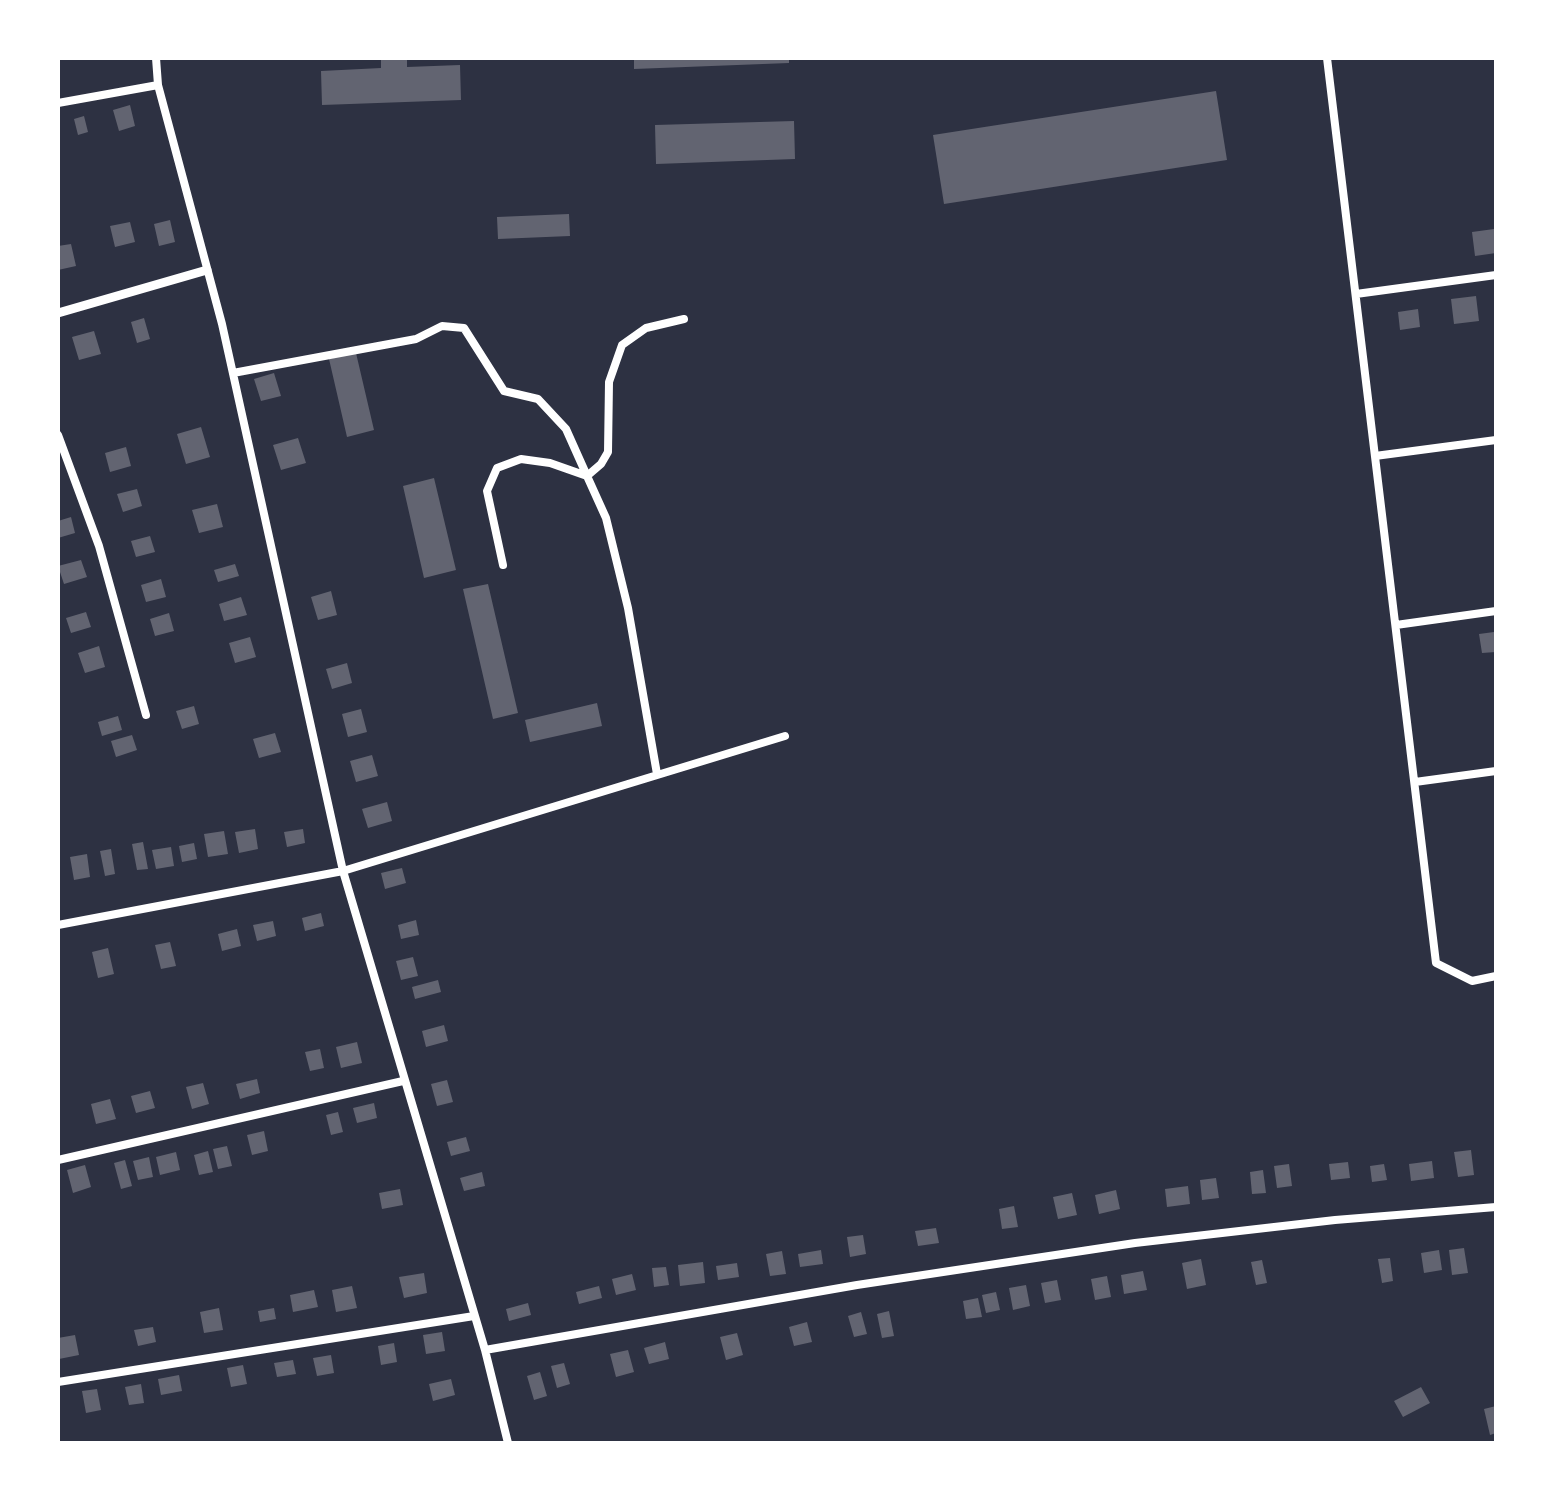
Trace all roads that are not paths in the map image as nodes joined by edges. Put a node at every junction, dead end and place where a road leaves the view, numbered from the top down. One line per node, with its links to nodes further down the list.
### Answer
1 (156, 58): 3 (street)
2 (1327, 58): 7 (street)
3 (158, 85): 4 (street); 5 (street)
4 (58, 103)
5 (207, 270): 8 (street); 10 (street)
6 (1496, 275): 7 (street)
7 (1356, 294): 13 (street)
8 (58, 313)
9 (684, 319): 14 (street)
10 (233, 373): 14 (street); 23 (street)
11 (58, 435): 18 (street)
12 (1496, 440): 13 (street)
13 (1375, 456): 17 (street)
14 (587, 476): 15 (street); 21 (street)
15 (503, 565)
16 (1496, 611): 17 (street)
17 (1396, 625): 22 (street)
18 (146, 715)
19 (785, 736): 21 (street)
20 (1496, 771): 22 (street)
21 (657, 774): 23 (street)
22 (1415, 782): 25 (street)
23 (343, 871): 24 (street); 26 (street)
24 (58, 925)
25 (1496, 976)
26 (403, 1081): 27 (street); 29 (street)
27 (58, 1160)
28 (1496, 1207): 30 (street)
29 (474, 1316): 30 (street); 31 (street)
30 (485, 1350): 32 (street)
31 (58, 1382)
32 (508, 1443)

